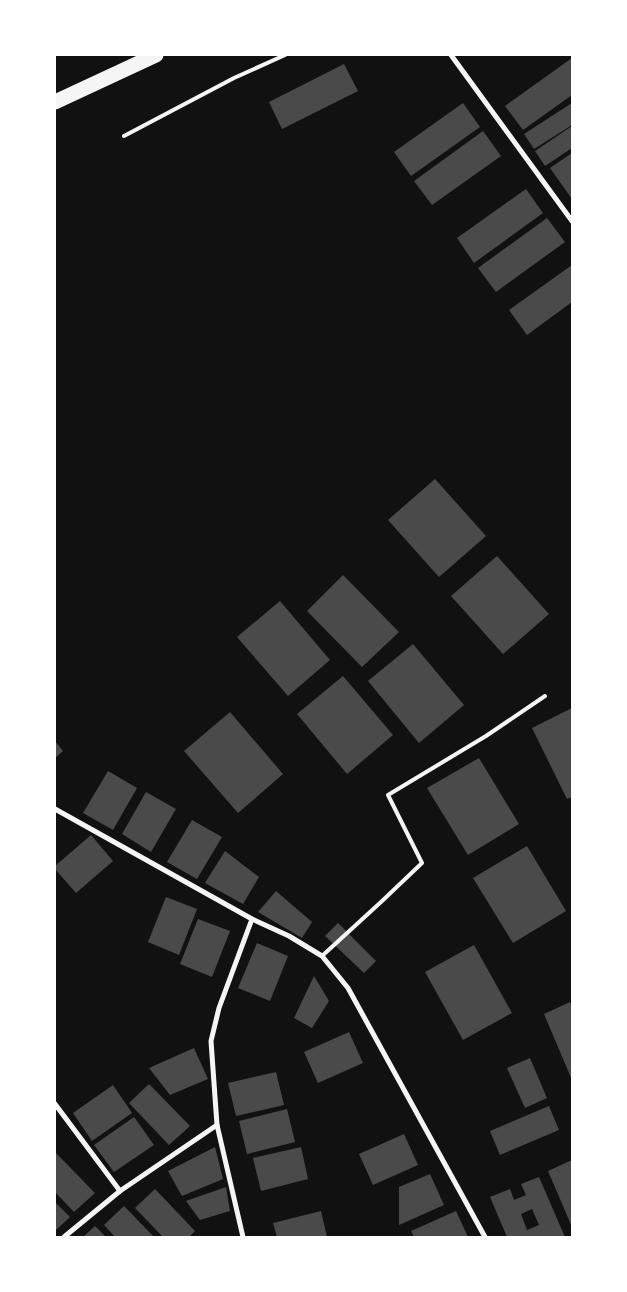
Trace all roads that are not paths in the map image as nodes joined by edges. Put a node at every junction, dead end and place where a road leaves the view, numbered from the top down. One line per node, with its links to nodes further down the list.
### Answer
1 (156, 55): 4 (highway)
2 (285, 55): 5 (lane)
3 (451, 55): 6 (street)
4 (55, 102)
5 (124, 136)
6 (572, 219)
7 (545, 696): 10 (lane)
8 (55, 809): 9 (street)
9 (252, 920): 10 (street); 12 (street)
10 (322, 956): 16 (street)
11 (55, 1104): 13 (street)
12 (217, 1125): 13 (street); 15 (street)
13 (120, 1191): 14 (street)
14 (64, 1237)
15 (243, 1237)
16 (485, 1237)

